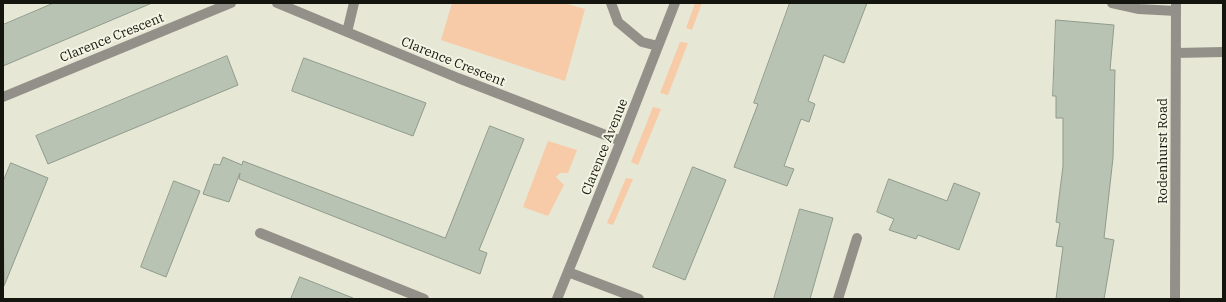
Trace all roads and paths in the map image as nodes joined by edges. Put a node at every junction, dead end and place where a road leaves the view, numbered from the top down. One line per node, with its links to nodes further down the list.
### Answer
1 (231, 3): 13 (street, Clarence Crescent)
2 (277, 3): 9 (street, Clarence Crescent)
3 (354, 3): 9 (street)
4 (611, 3): 10 (street)
5 (675, 3): 10 (street, Clarence Avenue)
6 (1112, 3): 7 (street)
7 (1123, 5): 8 (street)
8 (1176, 7): 12 (street, Rodenhurst Road)
9 (347, 32): 14 (street, Clarence Crescent)
10 (658, 46): 14 (street, Clarence Avenue)
11 (1223, 52): 12 (street)
12 (1176, 53): 22 (street, Rodenhurst Road)
13 (3, 97)
14 (621, 142): 17 (street, Clarence Avenue)
15 (260, 233): 18 (street)
16 (857, 238): 21 (street)
17 (568, 272): 19 (street, Clarence Avenue); 20 (street)
18 (424, 299)
19 (557, 299)
20 (639, 299)
21 (838, 299)
22 (1175, 299)

